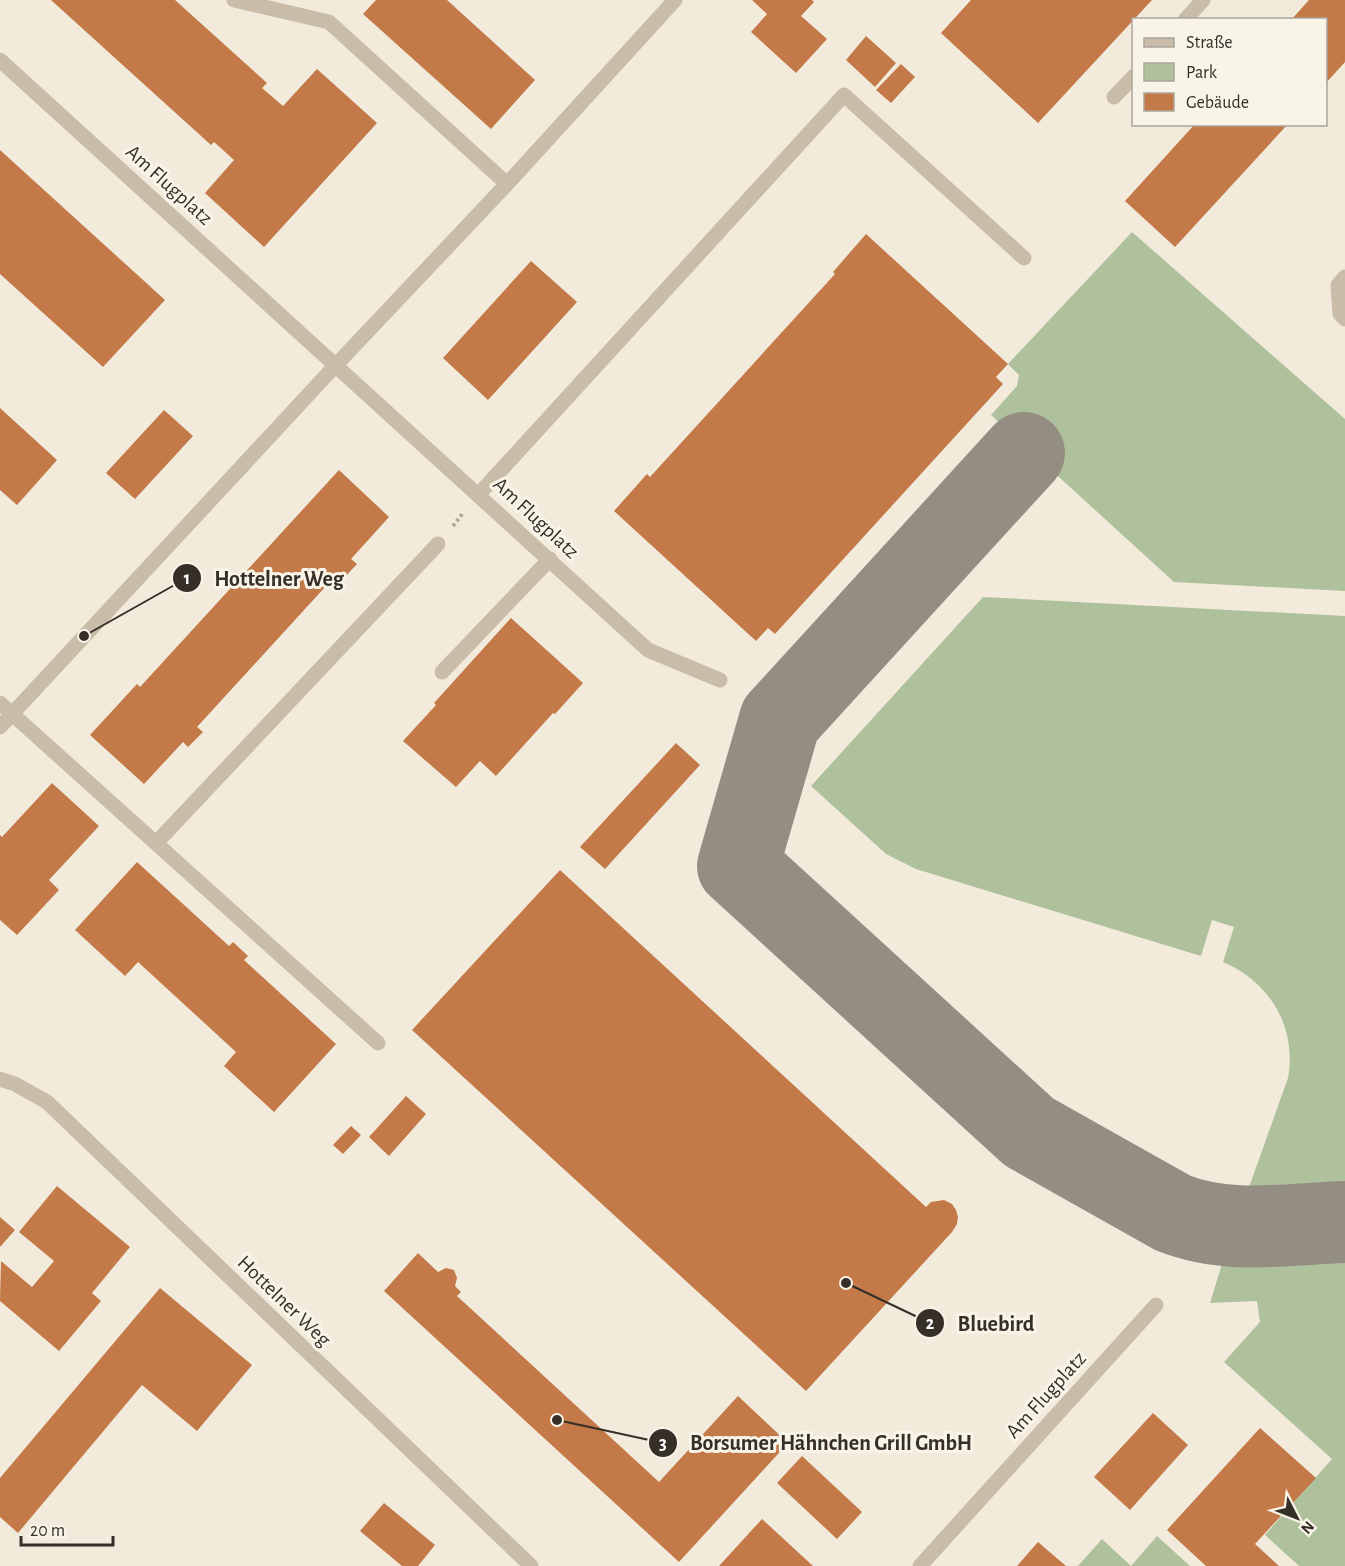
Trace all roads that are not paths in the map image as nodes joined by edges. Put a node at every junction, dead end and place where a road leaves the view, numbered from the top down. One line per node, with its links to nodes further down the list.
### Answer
1 (234, 0): 8 (street)
2 (675, 0): 8 (street)
3 (1203, 0): 4 (street)
4 (1187, 18)
5 (0, 60): 12 (street, Am Flugplatz)
6 (1132, 78): 7 (street)
7 (1114, 97)
8 (507, 184): 12 (street)
9 (1024, 258): 13 (street)
10 (1345, 277): 11 (street)
11 (1345, 319)
12 (335, 366): 13 (street, Am Flugplatz); 19 (street)
13 (479, 494): 15 (street, Am Flugplatz)
14 (438, 544): 21 (street)
15 (550, 559): 16 (street); 17 (street, Am Flugplatz)
16 (442, 672)
17 (720, 680)
18 (0, 703): 19 (street)
19 (12, 713): 20 (street); 21 (street)
20 (0, 727)
21 (157, 842): 22 (street)
22 (378, 1043)
23 (0, 1079): 25 (street, Hottelner Weg)
24 (1156, 1305): 26 (street, Am Flugplatz)
25 (531, 1566)
26 (920, 1566)

